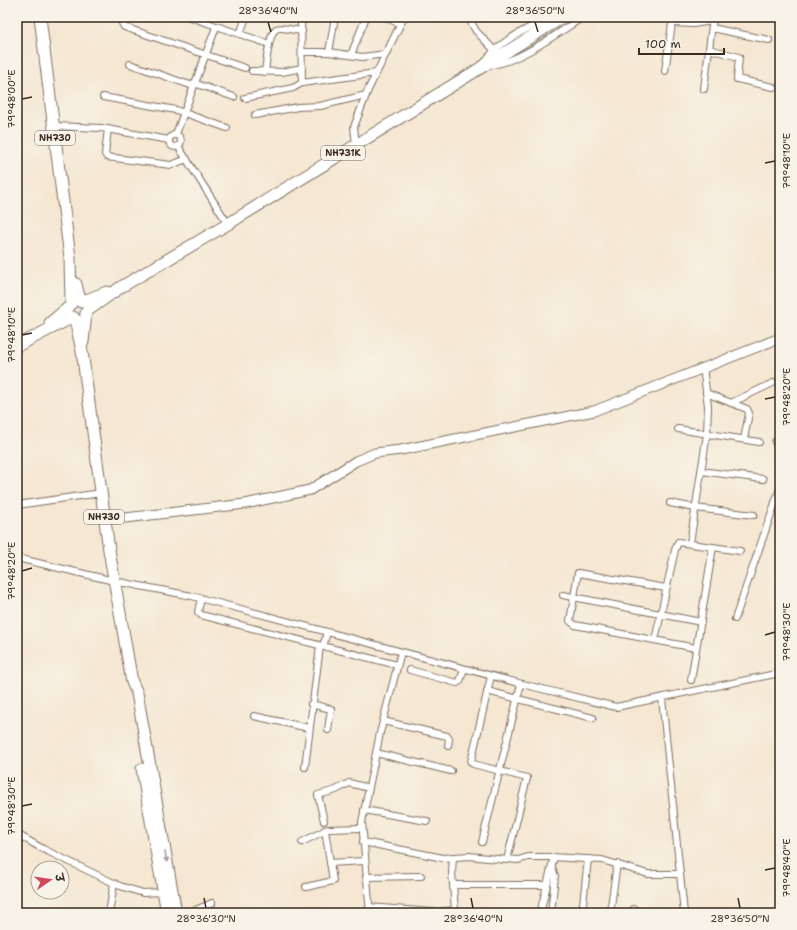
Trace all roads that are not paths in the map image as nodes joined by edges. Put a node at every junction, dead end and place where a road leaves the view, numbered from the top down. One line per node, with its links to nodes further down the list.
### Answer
1 (40, 17): 47 (highway, NH730)
2 (124, 17): 27 (street)
3 (190, 17): 17 (street)
4 (246, 17): 19 (street)
5 (301, 17): 18 (street)
6 (335, 17): 25 (street)
7 (366, 17): 28 (street)
8 (385, 17): 16 (street)
9 (404, 17): 16 (street)
10 (468, 17): 23 (street)
11 (549, 17): 23 (street)
12 (563, 17): 30 (highway, NH731K)
13 (583, 17): 30 (street)
14 (672, 20): 15 (street); 34 (street)
15 (712, 22): 20 (street); 22 (street)
16 (400, 24): 26 (street)
17 (216, 27): 19 (street); 27 (street)
18 (302, 32): 21 (street); 24 (street)
19 (240, 34): 21 (street)
20 (769, 40)
21 (269, 44): 35 (street)
22 (709, 49): 39 (street); 40 (street)
23 (495, 51): 30 (street)
24 (302, 52): 25 (street); 32 (street)
25 (329, 52): 28 (street)
26 (386, 54): 28 (street); 36 (street)
27 (205, 55): 31 (street); 38 (street)
28 (351, 55)
29 (130, 64): 38 (street)
30 (483, 65): 52 (highway, NH731K)
31 (245, 68)
32 (302, 68): 35 (street); 37 (street)
33 (252, 71): 35 (street)
34 (665, 71)
35 (265, 72)
36 (376, 73): 37 (street); 41 (street)
37 (302, 83): 44 (street)
38 (194, 85): 43 (street); 45 (street)
39 (774, 87)
40 (704, 89)
41 (366, 95): 46 (street); 52 (street)
42 (103, 97): 45 (street)
43 (234, 97)
44 (245, 98)
45 (183, 114): 48 (street); 50 (street)
46 (256, 115)
47 (54, 126): 49 (street); 56 (highway, NH730)
48 (227, 128)
49 (108, 129): 51 (street); 54 (street)
50 (176, 134): 51 (street); 53 (street)
51 (169, 140): 53 (street)
52 (356, 145): 55 (highway, NH731K)
53 (178, 146): 54 (street)
54 (187, 159): 55 (street)
55 (228, 224): 58 (highway, NH731K)
56 (70, 258): 57 (highway, NH730); 60 (highway, NH730)
57 (76, 285): 59 (highway); 60 (highway, NH730)
58 (121, 287): 59 (highway, NH731K); 60 (highway, NH731K)
59 (98, 295): 60 (highway, NH731K)
60 (78, 309): 62 (highway, NH731K); 74 (highway, NH730)
61 (780, 338): 63 (street)
62 (19, 341)
63 (703, 367): 65 (street); 80 (street)
64 (773, 383): 66 (street)
65 (706, 393): 66 (street); 68 (street)
66 (732, 403): 69 (street)
67 (678, 429): 68 (street)
68 (707, 434): 69 (street); 71 (street)
69 (744, 439): 70 (street)
70 (759, 442)
71 (701, 471): 72 (street); 77 (street)
72 (763, 479)
73 (780, 488): 92 (street)
74 (101, 493): 76 (street); 78 (highway, NH730)
75 (670, 503): 77 (street)
76 (17, 504)
77 (695, 508): 79 (street); 82 (street)
78 (103, 512): 80 (street); 81 (highway, NH730)
79 (754, 515)
80 (125, 518): 81 (street)
81 (106, 530): 86 (highway, NH730)
82 (690, 543): 83 (street); 87 (street)
83 (713, 547): 84 (street); 93 (street)
84 (740, 551)
85 (17, 558): 86 (street)
86 (114, 581): 90 (street); 105 (highway, NH730)
87 (666, 588): 89 (street); 91 (street)
88 (563, 595): 89 (street)
89 (574, 597): 91 (street); 95 (street)
90 (202, 598): 94 (street); 96 (street)
91 (660, 614): 93 (street); 95 (street)
92 (735, 619)
93 (701, 622): 97 (street)
94 (327, 632): 96 (street); 98 (street)
95 (655, 640): 97 (street)
96 (322, 646): 99 (street); 110 (street)
97 (696, 648): 104 (street)
98 (401, 652): 99 (street); 100 (street)
99 (397, 665): 113 (street)
100 (464, 669): 101 (street); 103 (street)
101 (410, 670)
102 (780, 673): 108 (street)
103 (491, 676): 106 (street); 107 (street)
104 (691, 680)
105 (132, 682): 146 (highway, NH730); 152 (highway, NH730, one-way to 152)
106 (521, 684): 108 (street); 109 (street)
107 (487, 691): 109 (street); 120 (street)
108 (662, 698): 139 (street)
109 (518, 699): 112 (street); 120 (street)
110 (311, 704): 114 (street); 115 (street)
111 (254, 716): 114 (street)
112 (593, 718)
113 (383, 721): 116 (street); 117 (street)
114 (309, 728): 118 (street)
115 (328, 730)
116 (448, 746)
117 (376, 753): 119 (street); 121 (street)
118 (304, 767)
119 (451, 771)
120 (501, 771): 130 (street); 133 (street)
121 (369, 788): 122 (street); 123 (street)
122 (364, 810): 124 (street); 125 (street)
123 (324, 821)
124 (427, 821)
125 (362, 828): 126 (street); 129 (street)
126 (325, 830): 128 (street); 136 (street)
127 (17, 834): 142 (street)
128 (302, 842)
129 (363, 842): 131 (street); 135 (street)
130 (482, 842)
131 (452, 857): 133 (street); 143 (street)
132 (554, 857): 133 (street); 134 (street); 138 (street)
133 (507, 858)
134 (588, 859): 137 (street); 156 (street)
135 (364, 861): 136 (street); 141 (street)
136 (330, 863): 145 (street)
137 (617, 864): 139 (street); 157 (street)
138 (552, 868): 144 (street); 155 (street)
139 (680, 874): 158 (street)
140 (421, 876): 141 (street)
141 (366, 877): 148 (street)
142 (114, 883): 146 (street); 150 (street)
143 (454, 885): 144 (street); 149 (street)
144 (546, 885): 154 (street)
145 (306, 887)
146 (163, 892): 151 (highway, NH730)
147 (212, 903): 153 (street)
148 (370, 910): 149 (street)
149 (456, 911)
150 (109, 913)
151 (167, 913)
152 (176, 913)
153 (189, 913)
154 (540, 913)
155 (551, 913)
156 (582, 913)
157 (610, 913)
158 (684, 913)

